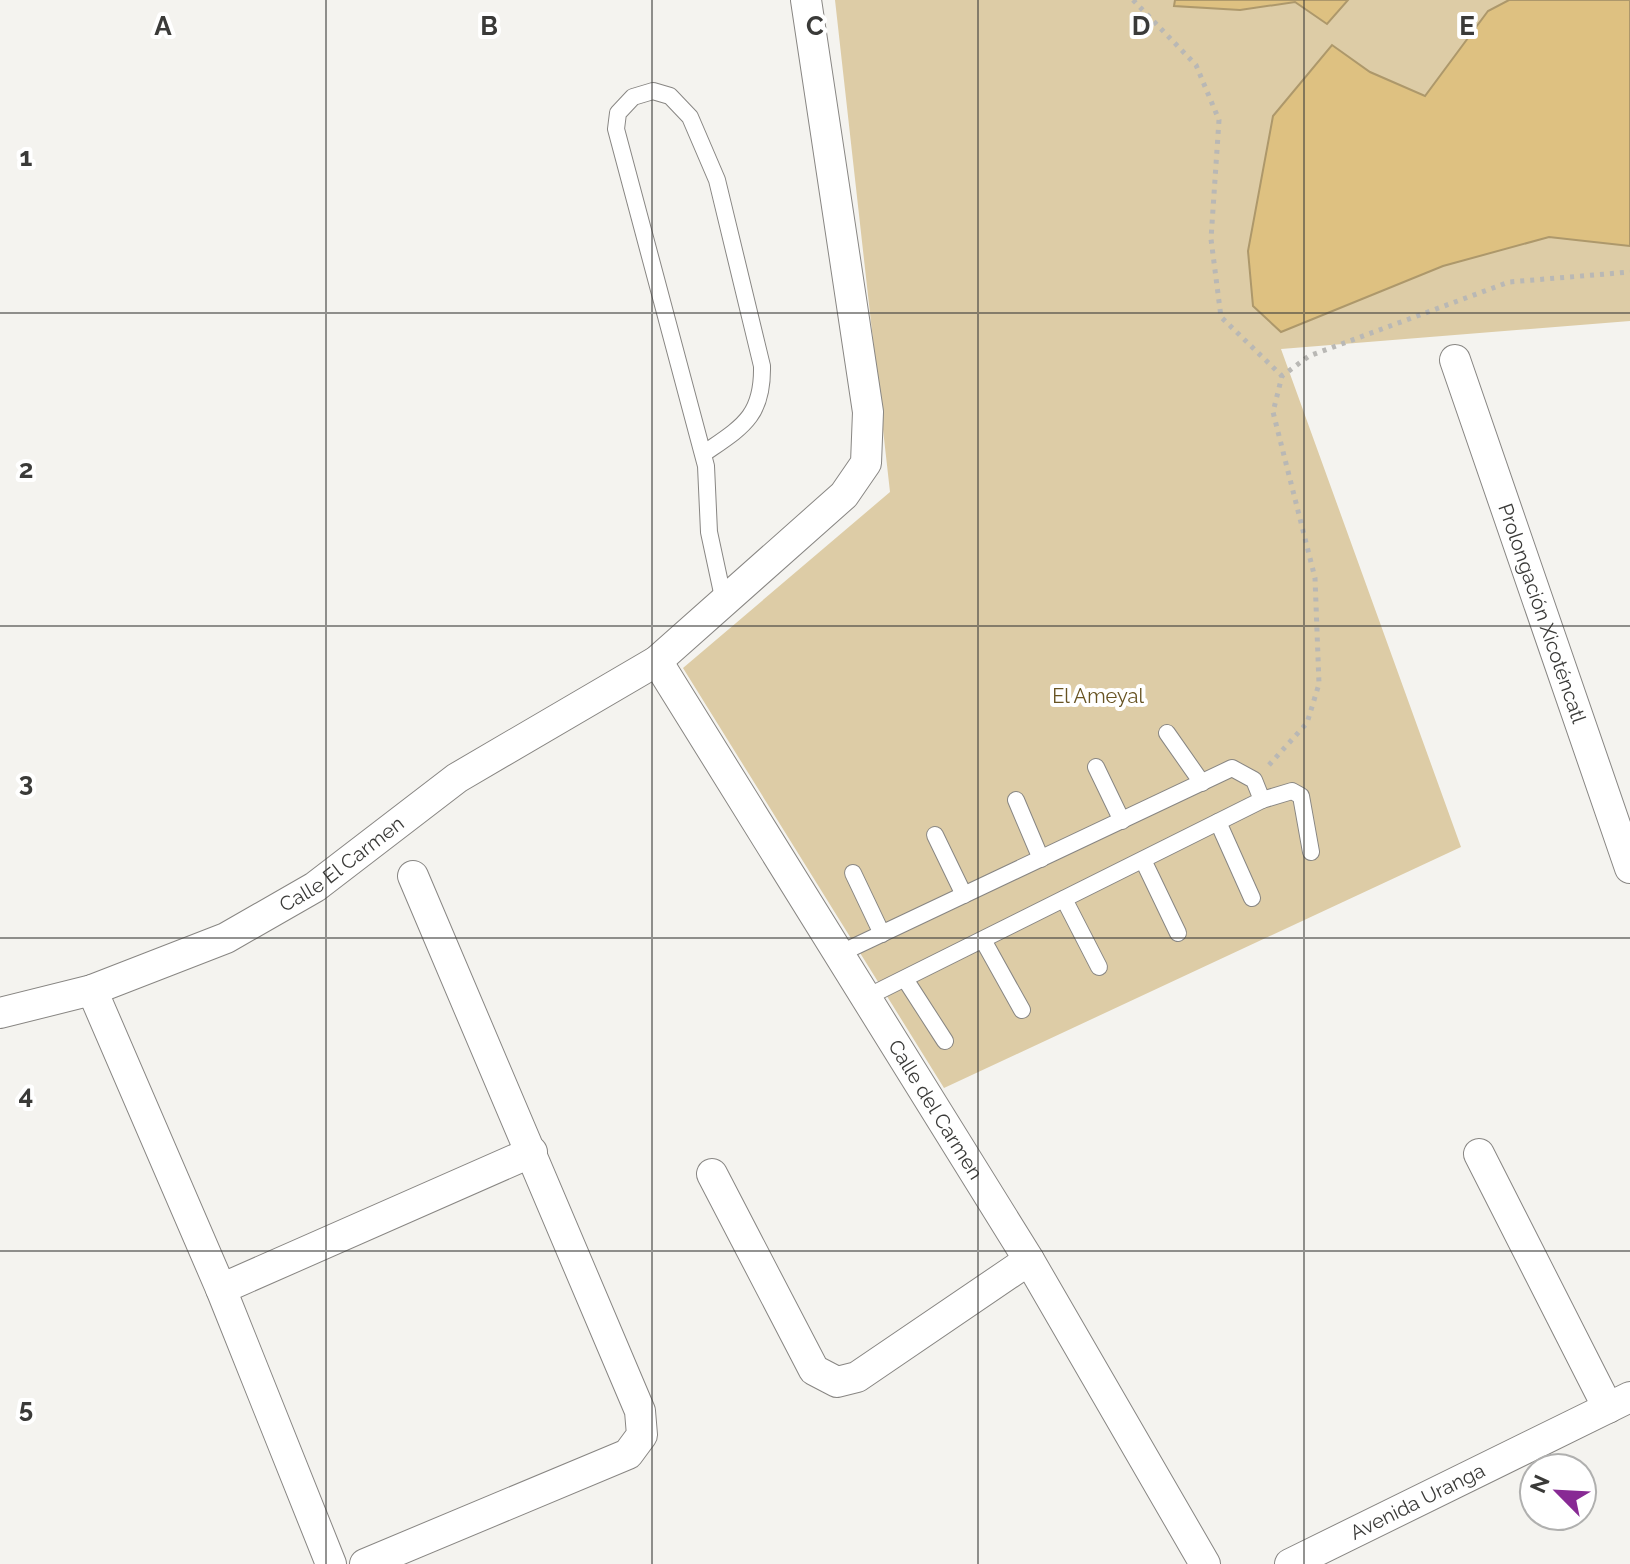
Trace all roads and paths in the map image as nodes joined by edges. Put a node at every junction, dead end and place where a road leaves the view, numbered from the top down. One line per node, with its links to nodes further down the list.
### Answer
1 (806, 0): 7 (street, Calle El Carmen)
2 (1133, 0): 5 (path)
3 (1630, 272): 5 (path)
4 (1455, 360): 21 (street, Prolongación Xicoténcatl)
5 (1282, 376): 11 (path)
6 (703, 454): 6 (lane); 7 (lane)
7 (724, 602): 8 (street, Calle El Carmen)
8 (657, 661): 30 (street, Calle del Carmen); 33 (street, Calle El Carmen)
9 (1167, 733): 12 (lane)
10 (1096, 767): 15 (lane)
11 (1254, 780): 12 (lane); 14 (lane)
12 (1202, 783): 15 (lane)
13 (1016, 800): 19 (lane)
14 (1262, 800): 16 (lane); 18 (lane)
15 (1122, 821): 19 (lane)
16 (1218, 822): 20 (lane); 25 (lane)
17 (935, 835): 24 (lane)
18 (1311, 852)
19 (1041, 859): 24 (lane)
20 (1143, 860): 26 (lane); 27 (lane)
21 (1630, 868)
22 (853, 873): 28 (lane)
23 (413, 876): 38 (street)
24 (964, 895): 28 (lane)
25 (1252, 898)
26 (1064, 899): 29 (lane); 31 (lane)
27 (1178, 933)
28 (882, 934): 30 (lane)
29 (983, 940): 32 (lane); 35 (lane)
30 (841, 953): 34 (street, Calle del Carmen)
31 (1099, 967)
32 (905, 979): 34 (lane); 37 (lane)
33 (92, 990): 36 (street, Calle El Carmen); 42 (street)
34 (867, 997): 41 (street, Calle del Carmen)
35 (1022, 1010)
36 (0, 1013)
37 (945, 1041)
38 (532, 1152): 42 (street); 45 (street)
39 (1479, 1154): 43 (street)
40 (712, 1174): 41 (street)
41 (1029, 1260): 46 (street, Calle del Carmen)
42 (221, 1289): 44 (street)
43 (1619, 1402): 47 (street, Avenida Uranga)
44 (331, 1564)
45 (365, 1564)
46 (1205, 1564)
47 (1290, 1564)

